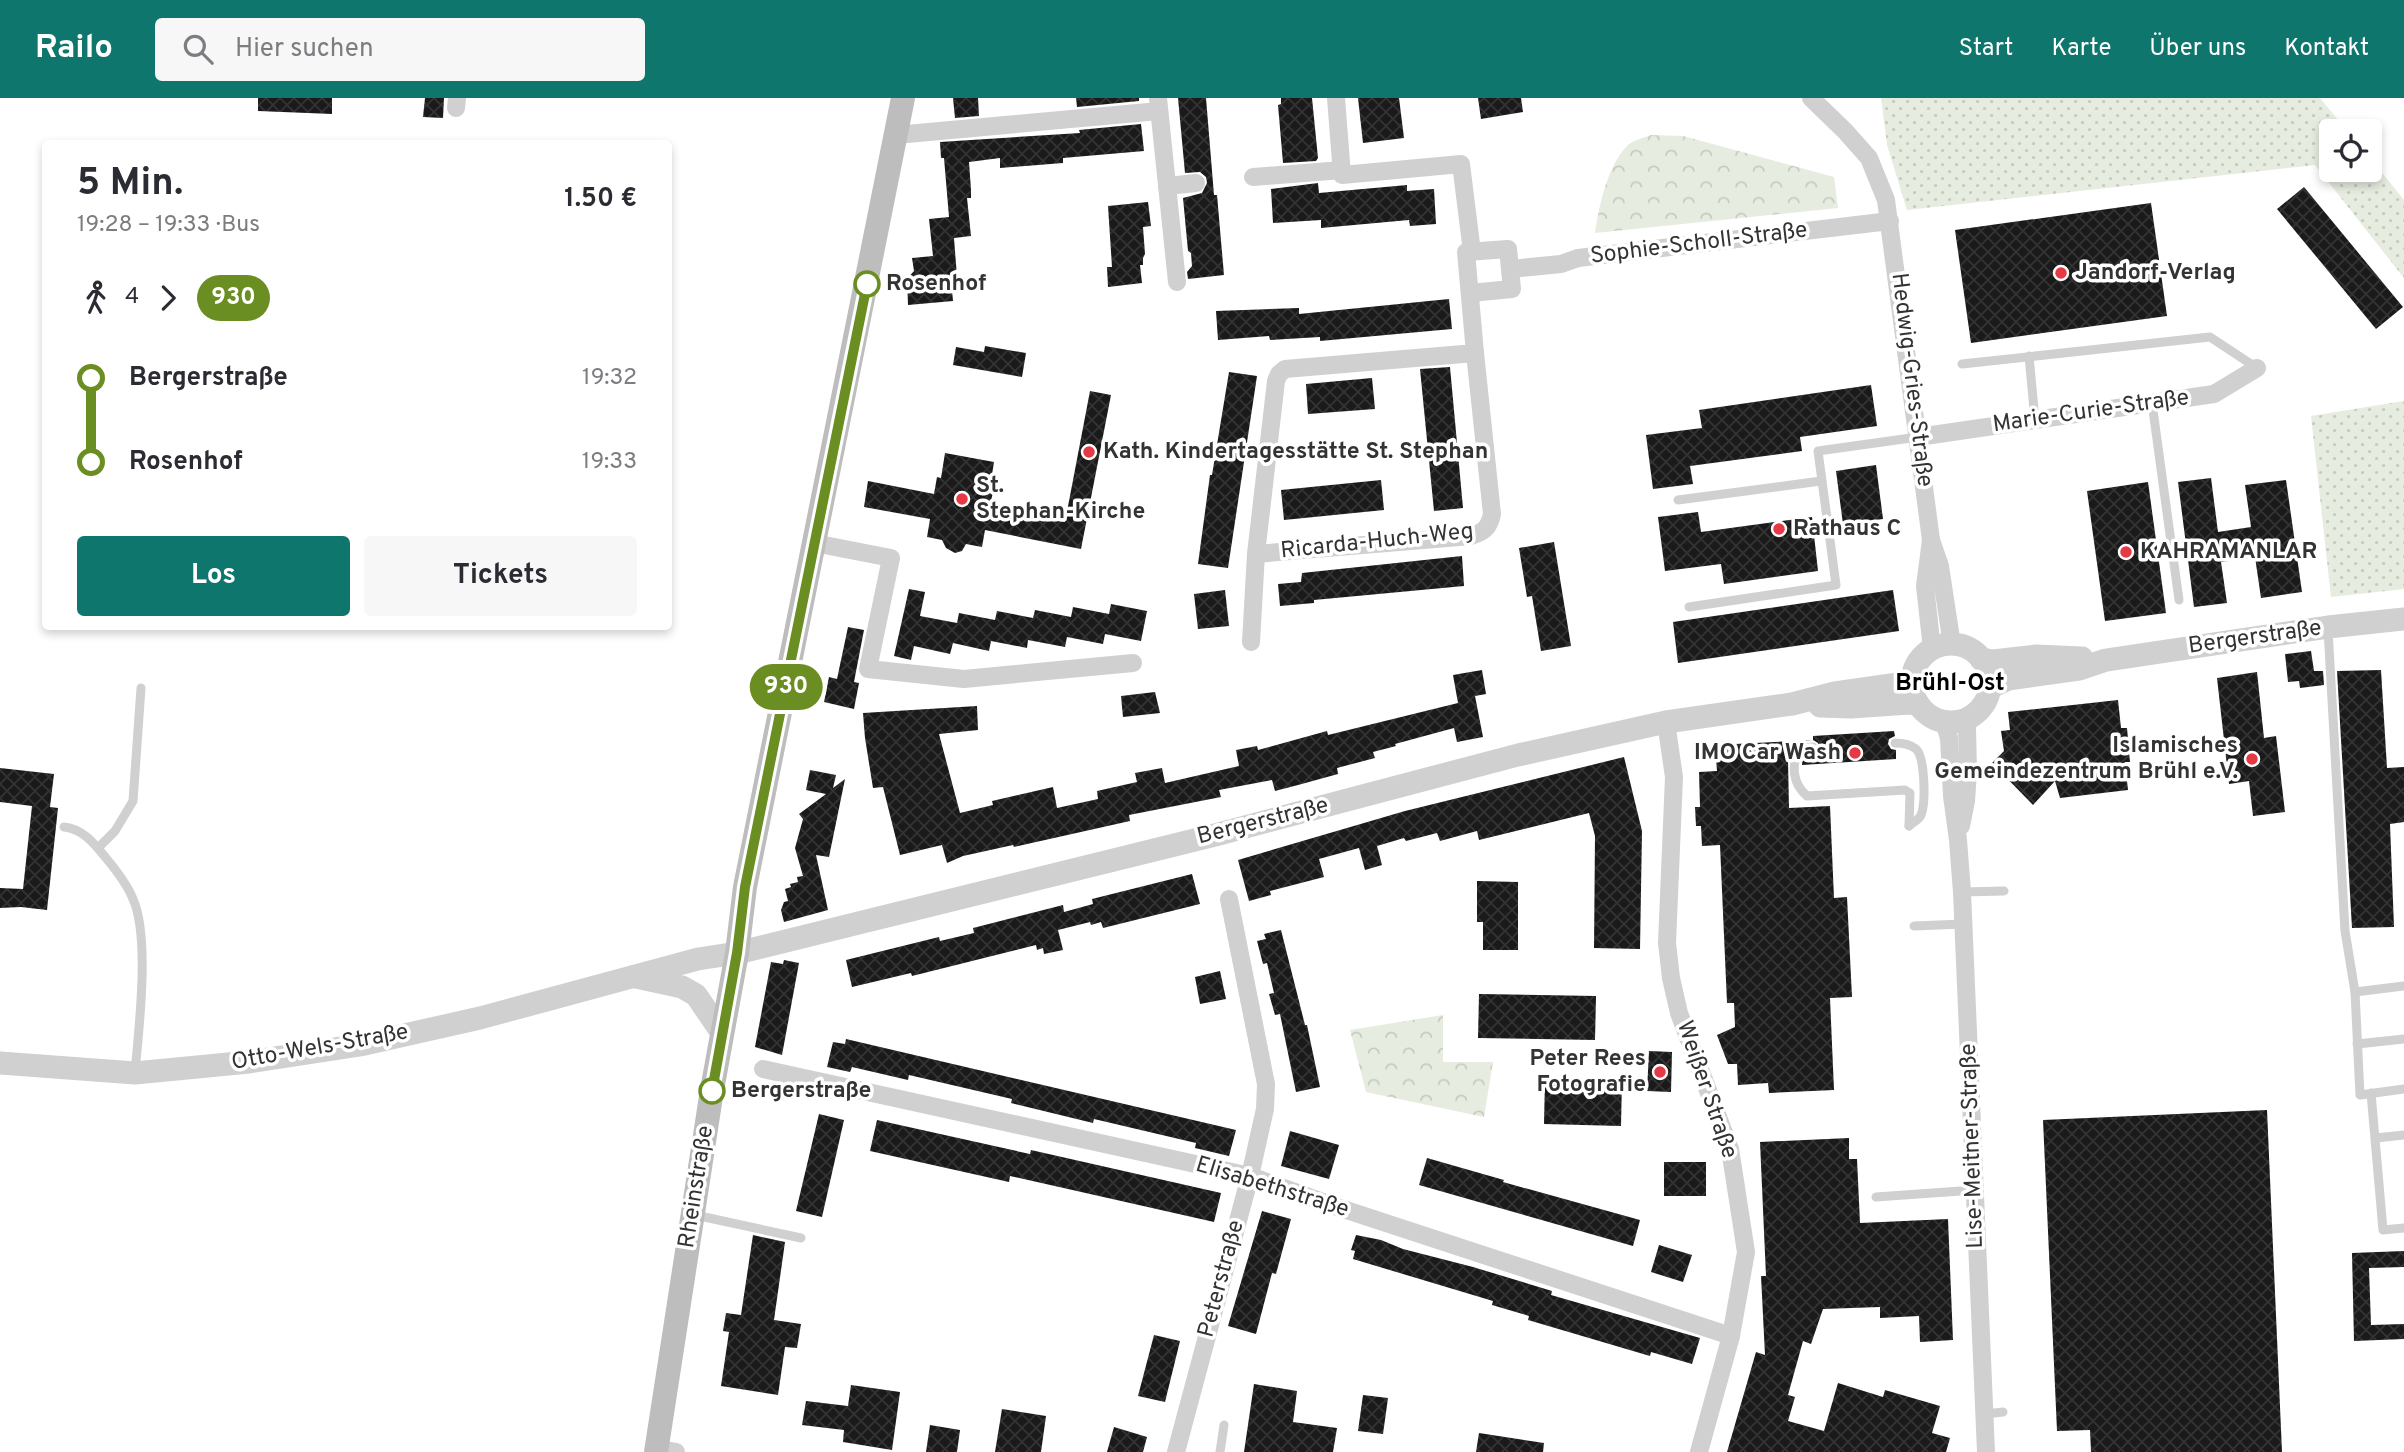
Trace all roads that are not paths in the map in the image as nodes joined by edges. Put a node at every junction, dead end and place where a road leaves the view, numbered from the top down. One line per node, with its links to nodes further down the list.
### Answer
1 (903, 98): 5 (main road, Rheinstraße)
2 (1336, 98): 6 (street)
3 (1811, 98): 10 (street, Hedwig-Gries-Straße)
4 (1159, 104): 5 (street); 9 (street)
5 (897, 135): 24 (main road, Rheinstraße)
6 (1342, 170): 7 (street); 11 (street)
7 (1253, 177)
8 (1196, 183): 9 (street)
9 (1167, 186): 13 (street)
10 (1889, 221): 12 (street, Sophie-Scholl-Straße); 21 (street, Hedwig-Gries-Straße)
11 (1472, 252): 12 (street); 14 (street)
12 (1510, 269): 14 (street)
13 (1177, 282)
14 (1470, 293): 15 (street, Ricarda-Huch-Weg)
15 (1475, 353): 25 (street, Ricarda-Huch-Weg); 25 (street, Ricarda-Huch-Weg)
16 (2029, 356): 17 (lane); 18 (lane); 20 (lane)
17 (1962, 364)
18 (2257, 368): 19 (street, Marie-Curie-Straße)
19 (2152, 403): 20 (street, Marie-Curie-Straße); 26 (lane)
20 (2035, 420): 21 (street, Marie-Curie-Straße)
21 (1918, 437): 22 (lane); 31 (street, Hedwig-Gries-Straße)
22 (1821, 481): 23 (lane); 27 (lane)
23 (1678, 500)
24 (814, 543): 34 (street); 53 (main road, Rheinstraße)
25 (1256, 554): 30 (street, Ricarda-Huch-Weg)
26 (2179, 600)
27 (1689, 607)
28 (2404, 619): 29 (street, Bergerstraße)
29 (2328, 627): 33 (street, Bergerstraße); 56 (lane)
30 (1251, 642)
31 (1942, 647): 32 (street, Bergerstraße); 35 (street)
32 (1981, 659): 33 (street, Bergerstraße); 37 (street)
33 (2106, 660): 37 (street, Bergerstraße)
34 (1133, 663)
35 (1912, 678): 38 (street, Bergerstraße); 39 (street)
36 (141, 688): 47 (lane)
37 (1990, 688): 40 (street)
38 (1792, 704): 39 (street, Bergerstraße); 41 (street, Bergerstraße)
39 (1918, 704): 42 (street)
40 (1970, 717): 42 (street); 46 (street, Lise-Meitner-Straße)
41 (1666, 722): 53 (street, Bergerstraße); 73 (street, Weißer Straße)
42 (1944, 722): 46 (street, Lise-Meitner-Straße)
43 (1895, 743): 44 (lane)
44 (1813, 747)
45 (64, 827): 47 (lane)
46 (1958, 840): 49 (street, Lise-Meitner-Straße)
47 (98, 848): 62 (lane)
48 (2004, 891): 49 (lane)
49 (1962, 892): 51 (street, Lise-Meitner-Straße)
50 (1229, 899): 67 (street, Peterstraße)
51 (1963, 925): 52 (lane); 68 (street, Lise-Meitner-Straße)
52 (1914, 926)
53 (737, 953): 54 (street, Otto-Wels-Straße); 57 (main road, Rheinstraße)
54 (633, 976): 57 (street, Otto-Wels-Straße); 62 (street, Otto-Wels-Straße)
55 (2404, 986): 56 (lane)
56 (2355, 992): 59 (lane)
57 (722, 1033): 70 (main road, Rheinstraße)
58 (2404, 1038): 59 (lane)
59 (2357, 1044): 64 (lane)
60 (0, 1063): 62 (street, Otto-Wels-Straße)
61 (763, 1069): 67 (street, Elisabethstraße)
62 (135, 1073)
63 (2404, 1089): 64 (lane)
64 (2371, 1093): 66 (lane)
65 (2404, 1135): 66 (lane)
66 (2376, 1138): 71 (lane)
67 (1250, 1176): 73 (street, Elisabethstraße); 78 (street, Peterstraße)
68 (1975, 1189): 69 (lane); 75 (street, Lise-Meitner-Straße)
69 (1876, 1197)
70 (693, 1215): 72 (lane); 77 (main road, Rheinstraße)
71 (2404, 1228)
72 (801, 1238)
73 (1731, 1336): 80 (street, Weißer Straße)
74 (2003, 1412): 75 (lane)
75 (1985, 1414): 81 (street, Lise-Meitner-Straße)
76 (1224, 1425): 79 (lane)
77 (663, 1451)
78 (1176, 1452)
79 (1220, 1452)
80 (1699, 1452)
81 (1986, 1452)

